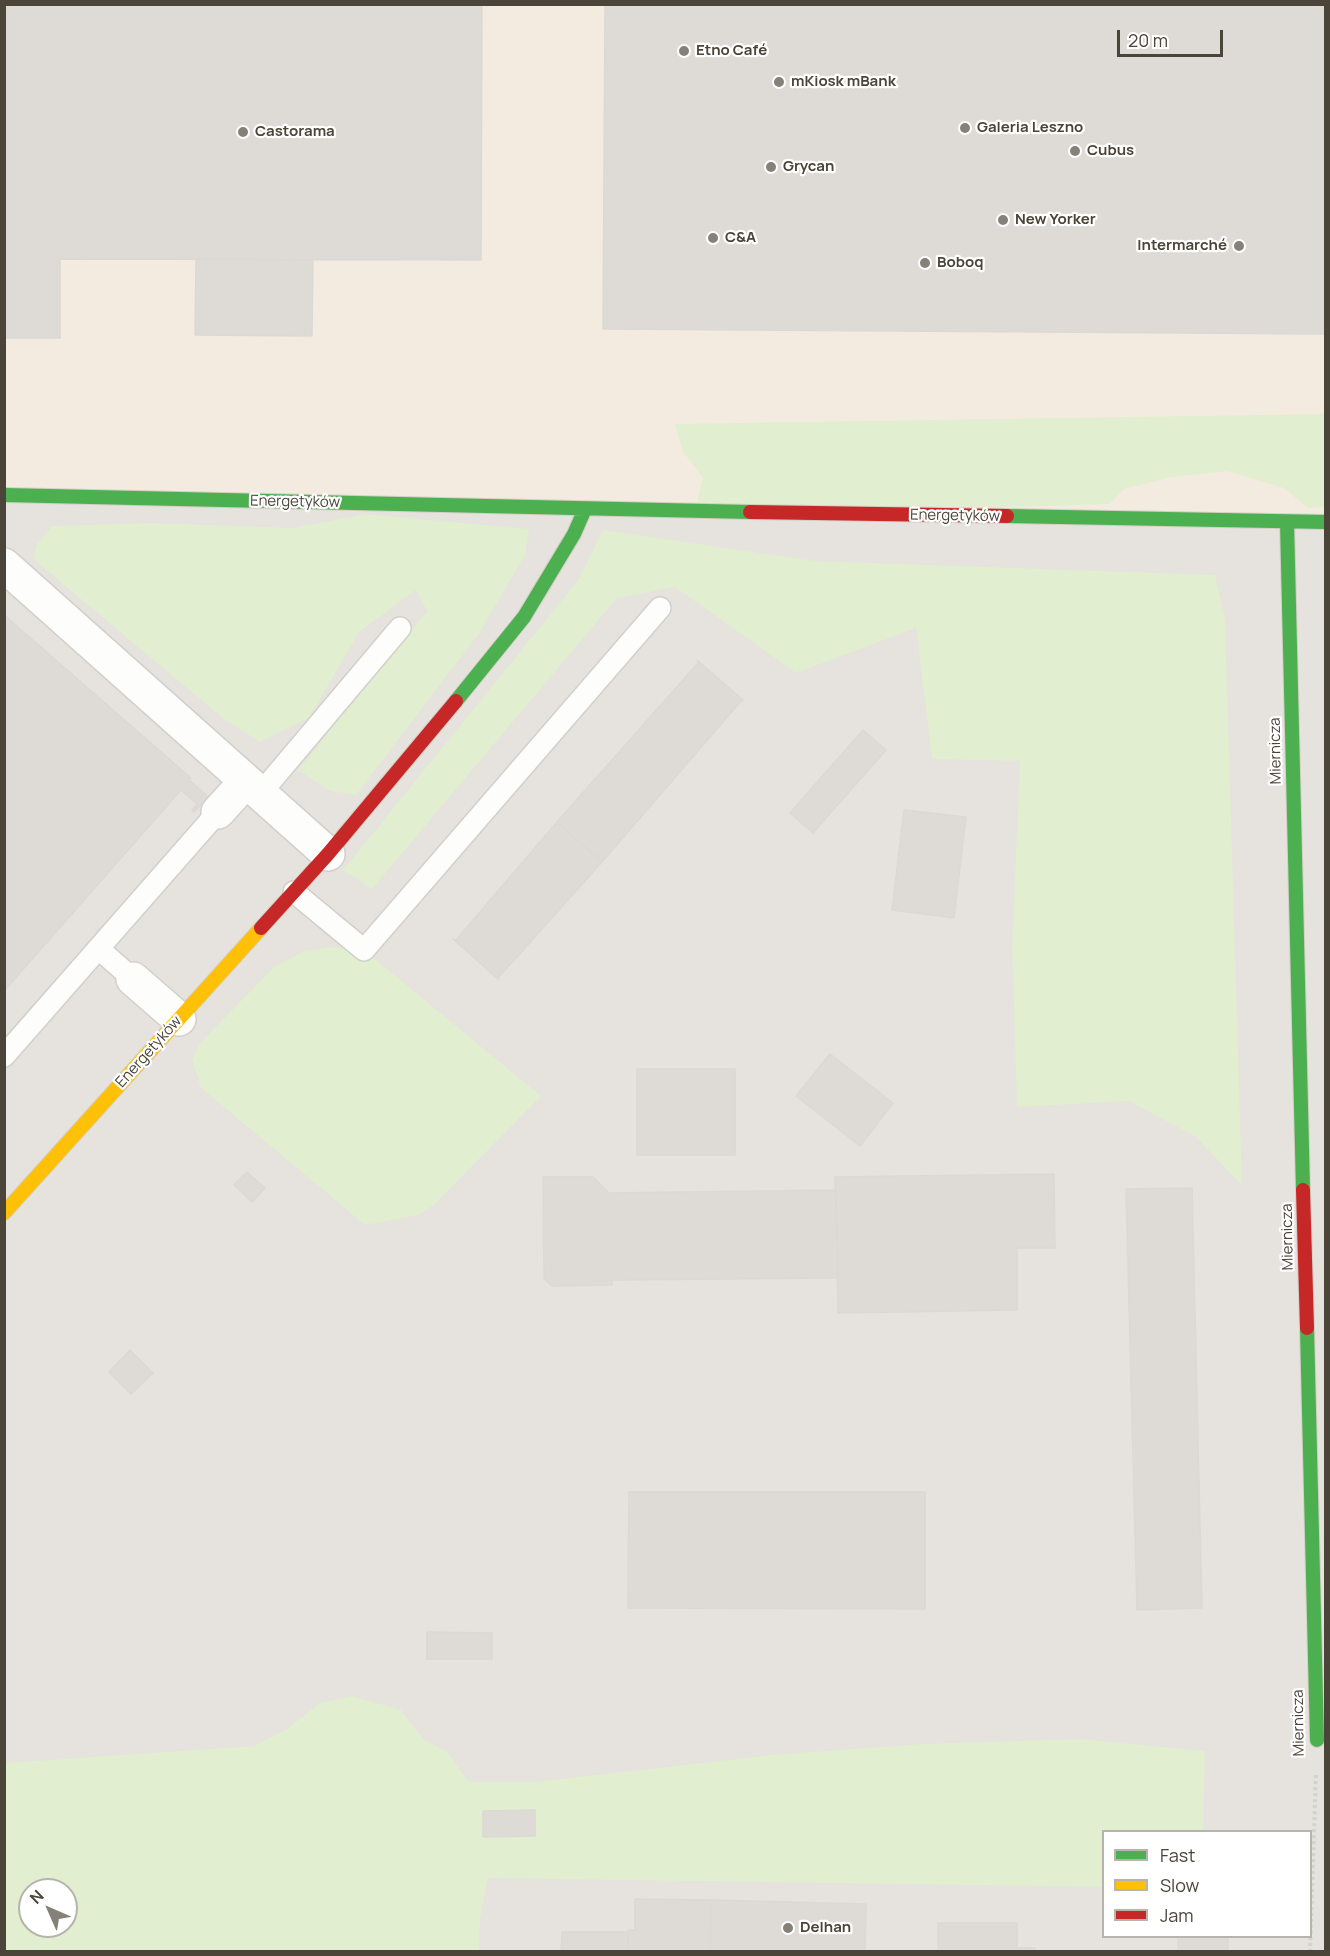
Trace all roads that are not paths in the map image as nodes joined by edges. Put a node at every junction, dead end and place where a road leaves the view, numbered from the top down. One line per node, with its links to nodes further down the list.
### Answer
1 (4, 495): 2 (street, Energetyków)
2 (585, 509): 3 (street, Energetyków); 10 (street, Energetyków)
3 (1287, 522): 4 (street, Energetyków); 17 (street, Miernicza)
4 (1326, 522)
5 (4, 565): 8 (street)
6 (660, 608): 11 (lane)
7 (400, 628): 8 (lane)
8 (253, 787): 9 (street); 10 (street)
9 (218, 812): 12 (lane)
10 (328, 854): 11 (street, Energetyków)
11 (294, 892): 14 (street, Energetyków)
12 (99, 949): 13 (lane); 15 (lane)
13 (133, 979): 14 (street)
14 (179, 1019): 16 (street, Energetyków)
15 (4, 1056)
16 (4, 1213)
17 (1317, 1740)

